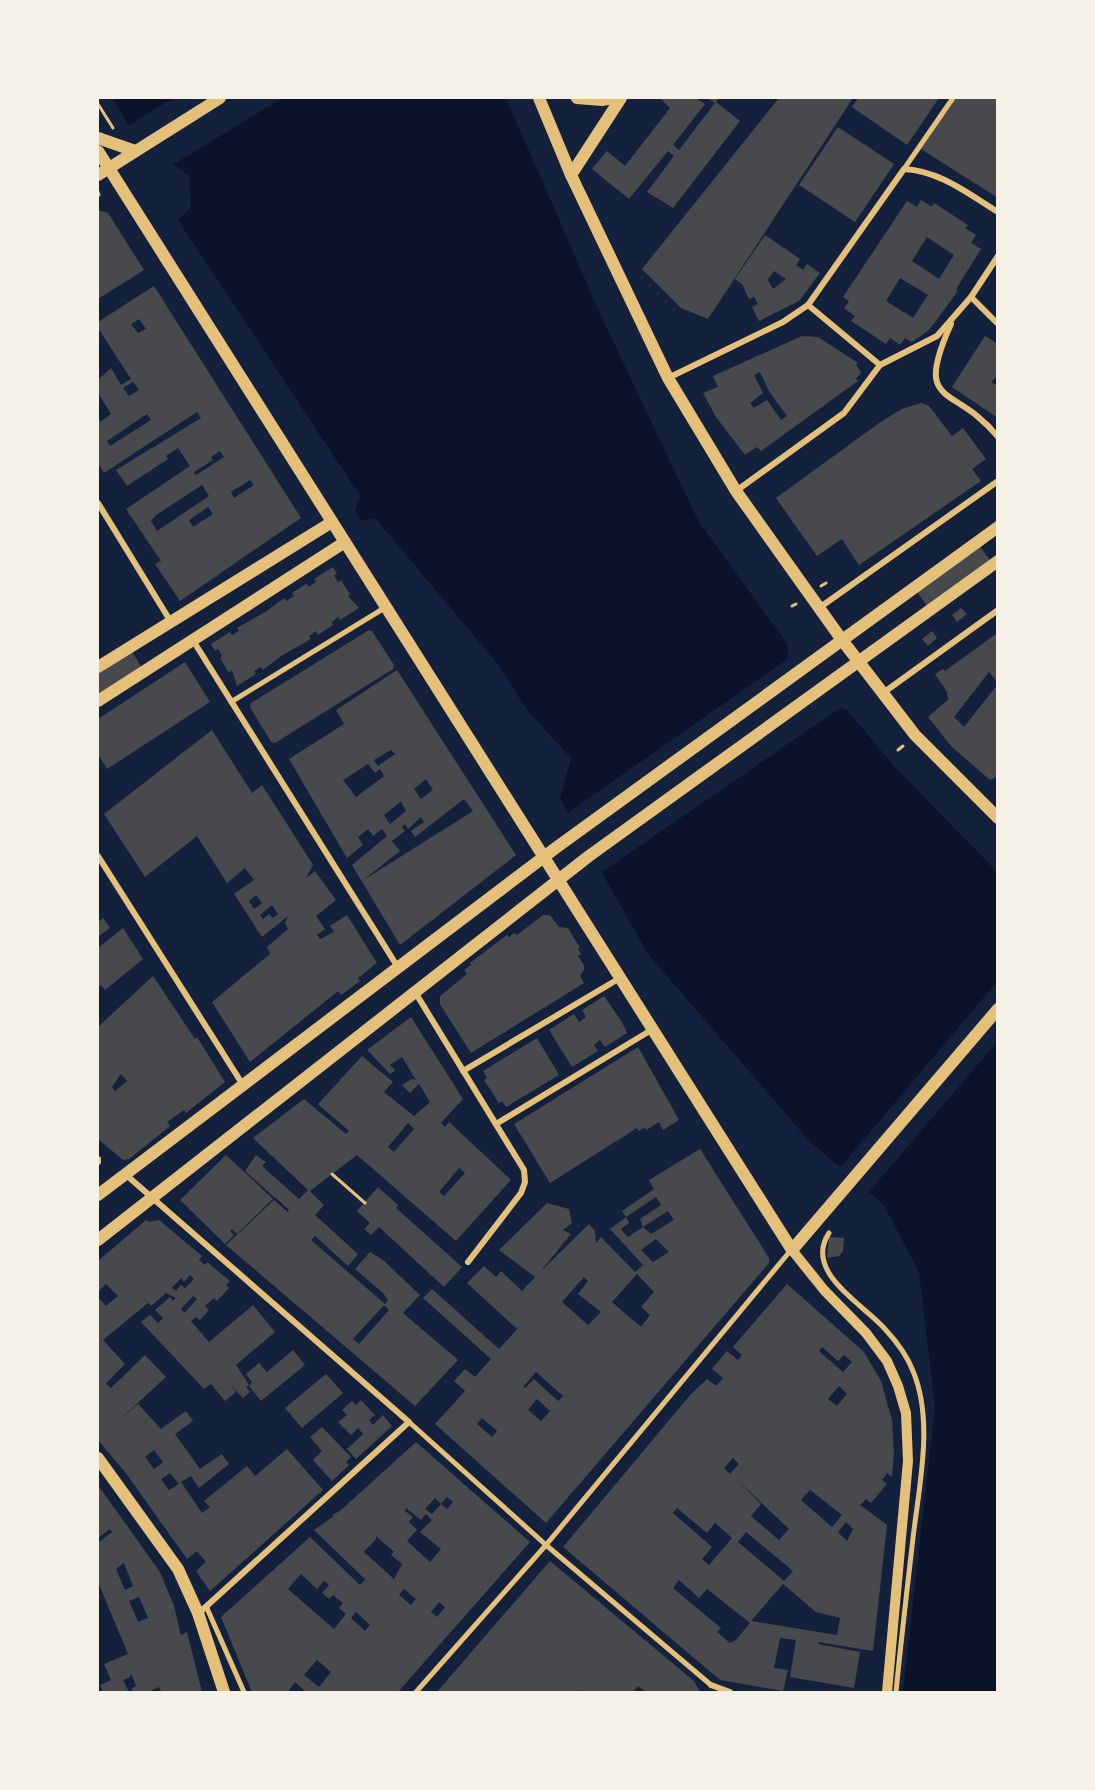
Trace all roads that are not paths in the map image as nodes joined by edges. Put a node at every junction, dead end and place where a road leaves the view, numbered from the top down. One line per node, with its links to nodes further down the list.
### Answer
1 (220, 98): 8 (main road)
2 (539, 98): 12 (main road)
3 (577, 98): 4 (main road)
4 (613, 98)
5 (621, 98): 12 (main road)
6 (953, 98): 10 (street)
7 (98, 138): 8 (main road)
8 (140, 148): 11 (main road)
9 (98, 151): 11 (main road)
10 (904, 169): 13 (street); 16 (street)
11 (103, 172): 25 (main road)
12 (571, 175): 20 (main road)
13 (998, 212)
14 (998, 256): 15 (street)
15 (970, 297): 17 (street); 18 (street)
16 (808, 305): 19 (street); 20 (street)
17 (954, 318): 19 (street); 21 (street)
18 (998, 324)
19 (880, 366): 23 (street)
20 (668, 378): 23 (main road)
21 (998, 437)
22 (998, 482): 30 (street)
23 (736, 491): 30 (main road)
24 (98, 503): 32 (street)
25 (332, 522): 27 (main road); 32 (main road)
26 (998, 526): 33 (main road)
27 (345, 542): 29 (main road); 34 (main road)
28 (998, 561): 35 (main road)
29 (386, 607): 39 (street); 42 (main road)
30 (819, 608): 33 (main road)
31 (998, 610): 37 (street)
32 (172, 623): 36 (main road)
33 (842, 640): 35 (main road); 42 (main road)
34 (194, 642): 38 (main road); 39 (street)
35 (858, 661): 37 (main road); 43 (main road)
36 (98, 667)
37 (883, 694): 40 (main road)
38 (98, 701)
39 (231, 702): 44 (street)
40 (996, 813)
41 (98, 856): 50 (street)
42 (544, 858): 43 (main road); 44 (main road)
43 (558, 881): 45 (main road); 46 (main road)
44 (399, 969): 50 (main road)
45 (620, 978): 48 (main road); 49 (street)
46 (416, 992): 49 (street); 54 (main road)
47 (998, 1009): 57 (main road)
48 (652, 1029): 51 (street); 57 (main road)
49 (463, 1071): 51 (street)
50 (243, 1085): 52 (main road)
51 (496, 1124): 58 (street)
52 (125, 1174): 53 (main road); 54 (street)
53 (98, 1195)
54 (152, 1197): 56 (main road); 59 (street)
55 (829, 1233): 69 (street)
56 (98, 1240)
57 (792, 1250): 61 (street); 68 (street)
58 (468, 1262)
59 (409, 1422): 61 (street); 62 (street)
60 (98, 1458): 62 (main road)
61 (546, 1545): 63 (street); 66 (street)
62 (202, 1610): 64 (main road); 65 (street)
63 (711, 1685): 67 (street)
64 (224, 1692)
65 (244, 1692)
66 (416, 1692)
67 (730, 1692)
68 (887, 1692)
69 (896, 1692)

